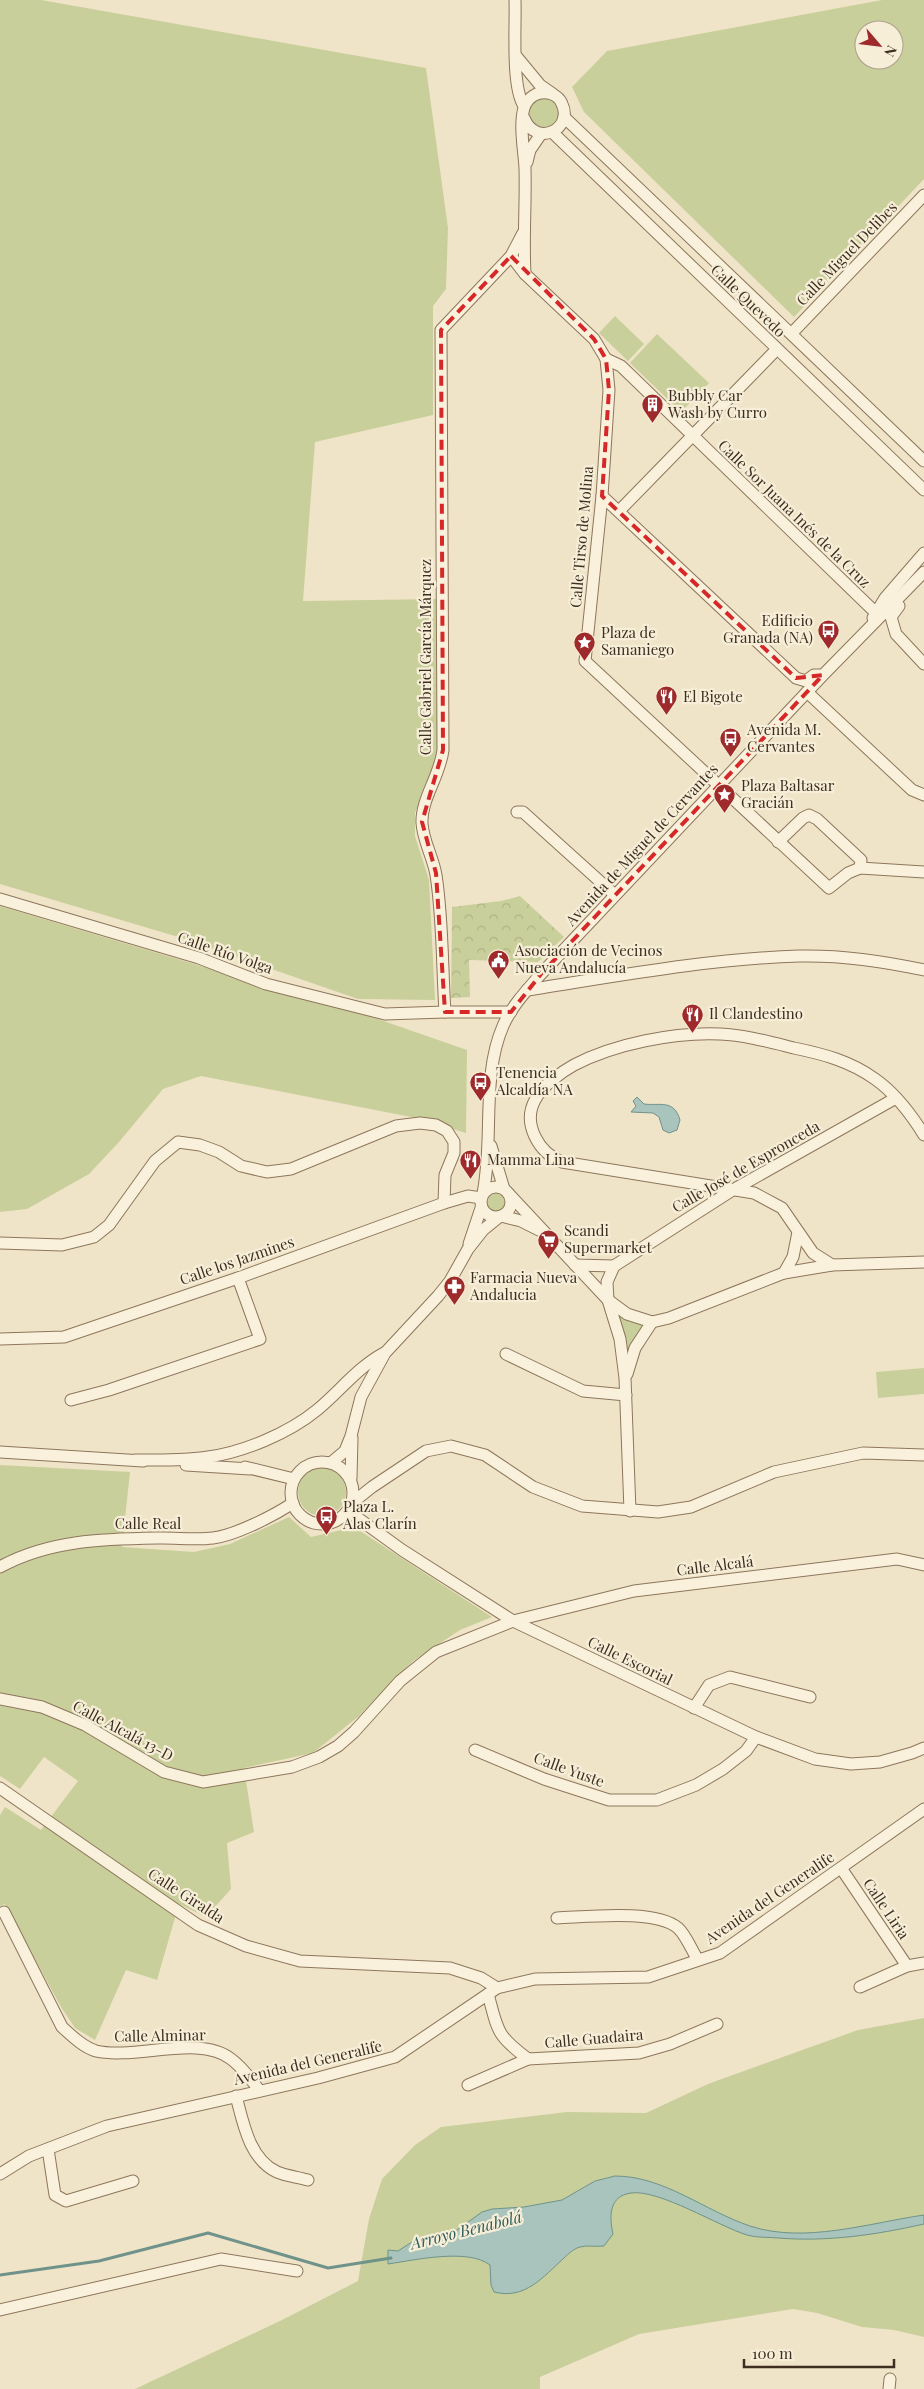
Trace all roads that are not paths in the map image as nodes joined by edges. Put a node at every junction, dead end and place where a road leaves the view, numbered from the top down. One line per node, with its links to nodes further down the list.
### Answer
1 (515, 0): 2 (street)
2 (516, 56): 3 (street); 4 (street)
3 (553, 94): 4 (street); 5 (street)
4 (524, 106): 6 (street)
5 (564, 117): 7 (street); 13 (street, Calle Quevedo)
6 (524, 118): 7 (street); 8 (street)
7 (546, 133): 8 (street); 14 (street, Calle Quevedo)
8 (525, 168): 10 (street)
9 (924, 195): 13 (street, Calle Miguel Delibes)
10 (522, 232): 11 (street, Calle Gabriel García Márquez); 12 (street)
11 (510, 256): 12 (street, Calle Tirso de Molina); 38 (street, Calle Gabriel García Márquez)
12 (525, 274): 15 (street, Calle Tirso de Molina)
13 (792, 333): 17 (street, Calle Quevedo)
14 (777, 349): 16 (street); 18 (street, Calle Quevedo)
15 (606, 359): 16 (street, Calle Sor Juana Inés de la Cruz); 19 (street, Calle Tirso de Molina)
16 (691, 436): 20 (street); 23 (street, Calle Sor Juana Inés de la Cruz)
17 (924, 461)
18 (924, 490)
19 (602, 496): 20 (street); 28 (street, Calle Tirso de Molina)
20 (618, 511): 26 (street)
21 (924, 553): 23 (street, Avenida de Miguel de Cervantes)
22 (924, 573): 24 (street, Avenida de Miguel de Cervantes); 25 (street)
23 (875, 612): 24 (street, Avenida de Miguel de Cervantes)
24 (870, 626): 26 (street, Avenida de Miguel de Cervantes)
25 (924, 664)
26 (823, 674): 27 (street, Avenida de Miguel de Cervantes)
27 (807, 692): 28 (street, Avenida de Miguel de Cervantes); 29 (street)
28 (717, 786): 31 (street, Calle Tirso de Molina); 34 (street, Avenida de Miguel de Cervantes)
29 (924, 795)
30 (517, 812): 34 (street)
31 (778, 842): 32 (street, Calle Tirso de Molina); 32 (street)
32 (860, 868): 33 (street)
33 (924, 872)
34 (615, 894): 37 (street, Avenida de Miguel de Cervantes)
35 (0, 899): 38 (street, Calle Río Volga)
36 (924, 970): 37 (street)
37 (527, 990): 39 (street, Avenida de Miguel de Cervantes)
38 (445, 1012): 39 (street)
39 (512, 1012): 42 (street, Avenida de Miguel de Cervantes)
40 (896, 1098): 41 (street); 44 (street, Calle José de Espronceda); 44 (street)
41 (924, 1136)
42 (489, 1142): 43 (street, Avenida de Miguel de Cervantes); 45 (street, Avenida de Miguel de Cervantes)
43 (506, 1191): 45 (street); 47 (street); 49 (street)
44 (731, 1191): 48 (street); 55 (street, Calle José de Espronceda)
45 (482, 1200): 46 (street, Calle los Jazmines); 47 (street); 51 (street, Avenida de Miguel de Cervantes)
46 (444, 1203): 50 (street); 57 (street, Calle los Jazmines)
47 (500, 1216): 49 (street); 51 (street, Avenida de Miguel de Cervantes)
48 (798, 1232): 54 (street); 56 (street)
49 (545, 1233): 53 (street)
50 (0, 1244)
51 (468, 1248): 61 (street, Avenida de Miguel de Cervantes)
52 (923, 1261): 54 (street)
53 (574, 1265): 55 (street); 58 (street)
54 (832, 1265): 56 (street)
55 (614, 1266): 58 (street)
56 (784, 1273): 59 (street)
57 (238, 1278): 60 (street, Calle los Jazmines); 65 (street)
58 (608, 1300): 59 (street); 63 (street)
59 (652, 1322): 63 (street)
60 (0, 1339)
61 (385, 1353): 66 (street, Avenida de Miguel de Cervantes); 69 (street)
62 (506, 1354): 64 (street)
63 (625, 1378): 64 (street)
64 (626, 1395): 78 (street)
65 (71, 1400)
66 (351, 1436): 71 (street, Avenida de Miguel de Cervantes); 74 (street, Avenida de Miguel de Cervantes)
67 (0, 1452): 70 (street)
68 (924, 1455): 78 (street)
69 (211, 1457): 70 (street); 72 (street)
70 (135, 1460): 72 (street)
71 (332, 1462): 73 (street); 74 (street)
72 (250, 1469): 73 (street)
73 (294, 1479): 76 (street)
74 (351, 1479): 75 (street); 77 (street)
75 (372, 1487): 77 (street); 78 (street)
76 (293, 1503): 77 (street); 80 (street, Calle Real)
77 (350, 1507): 81 (street, Calle Escorial)
78 (630, 1512)
79 (924, 1565): 81 (street, Calle Alcalá)
80 (0, 1567)
81 (514, 1621): 83 (street, Calle Alcalá 13-D); 84 (street, Calle Escorial)
82 (810, 1697): 84 (street)
83 (0, 1699)
84 (694, 1708): 85 (street, Calle Escorial)
85 (756, 1737): 86 (street, Calle Escorial); 87 (street, Calle Yuste)
86 (924, 1748)
87 (475, 1750)
88 (0, 1788): 97 (street, Calle Giralda)
89 (924, 1809): 90 (street, Avenida del Generalife)
90 (841, 1868): 93 (street, Avenida del Generalife); 95 (street, Calle Liria)
91 (4, 1912): 101 (street, Calle Alminar)
92 (557, 1918): 93 (street)
93 (698, 1960): 97 (street, Avenida del Generalife)
94 (924, 1963): 95 (street)
95 (907, 1966): 96 (street)
96 (860, 1987)
97 (492, 1991): 99 (street, Calle Guadaira); 101 (street, Avenida del Generalife)
98 (717, 2024): 99 (street, Calle Guadaira)
99 (528, 2059): 100 (street, Calle Guadaira)
100 (468, 2085)
101 (259, 2090): 102 (street, Avenida del Generalife)
102 (236, 2096): 103 (street, Avenida del Generalife); 105 (street)
103 (48, 2149): 104 (street, Avenida del Generalife); 106 (street)
104 (0, 2174)
105 (308, 2180)
106 (133, 2182)
107 (297, 2272): 108 (street)
108 (0, 2310)

